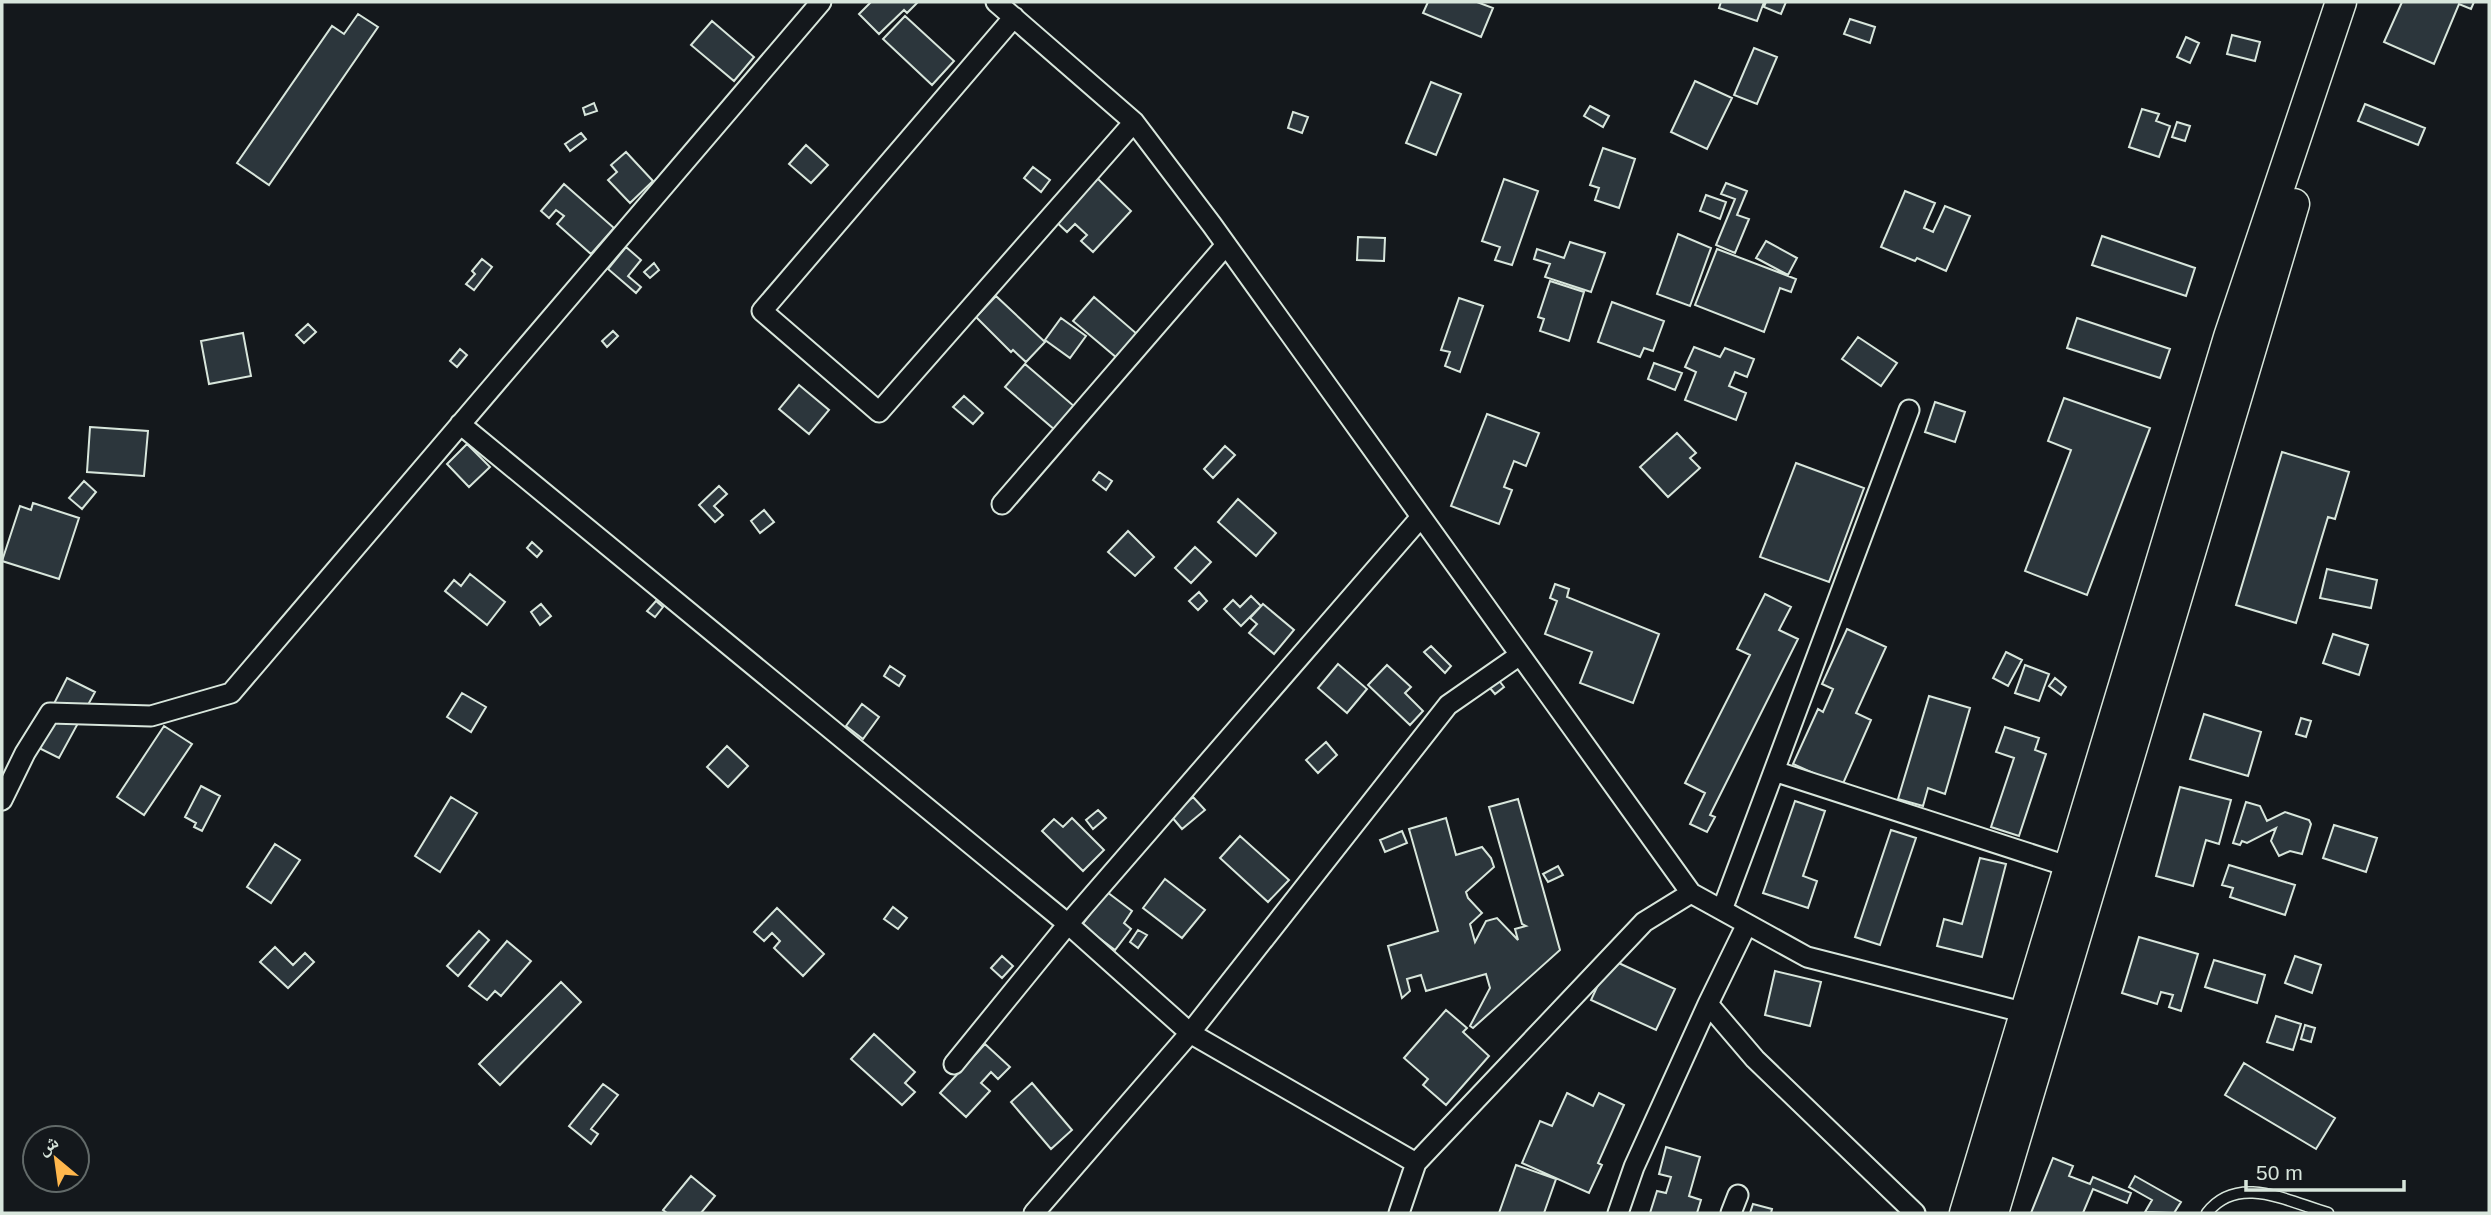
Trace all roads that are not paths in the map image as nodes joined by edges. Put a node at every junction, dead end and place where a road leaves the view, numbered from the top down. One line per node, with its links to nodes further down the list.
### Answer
1 (821, 2): 9 (street)
2 (996, 2): 5 (street)
3 (2341, 2): 15 (main road)
4 (2362, 2): 30 (main road)
5 (1014, 17): 6 (street); 6 (street)
6 (1134, 122): 7 (street)
7 (1226, 245): 10 (street); 11 (street)
8 (1909, 410): 13 (street)
9 (460, 424): 14 (street); 19 (street)
10 (1002, 504)
11 (1422, 517): 12 (street); 19 (street)
12 (1520, 655): 16 (street); 22 (street)
13 (1774, 771): 15 (street); 17 (street)
14 (2, 800)
15 (2070, 867): 21 (main road)
16 (1691, 892): 17 (street); 24 (street)
17 (1722, 910): 18 (street)
18 (1747, 923): 20 (street); 21 (street)
19 (1068, 924): 22 (street); 23 (street)
20 (1708, 1004): 27 (street); 28 (street)
21 (2026, 1013): 29 (main road)
22 (1190, 1032): 24 (street); 25 (street)
23 (954, 1064)
24 (1416, 1163): 26 (street)
25 (1034, 1213)
26 (1399, 1213)
27 (1618, 1213)
28 (1915, 1213)
29 (1965, 1213)
30 (1993, 1213)
31 (2207, 1213): 32 (lane)
32 (2328, 1213)

